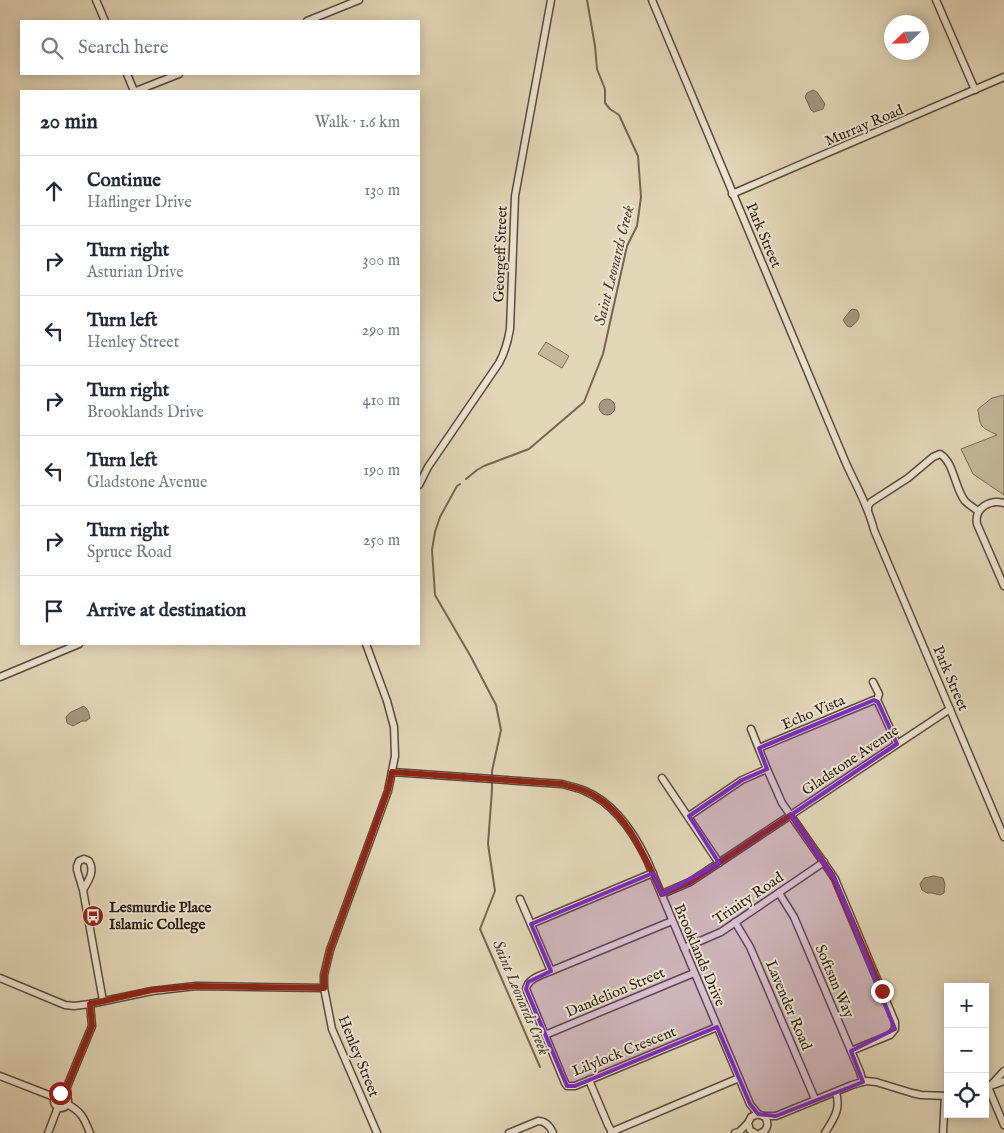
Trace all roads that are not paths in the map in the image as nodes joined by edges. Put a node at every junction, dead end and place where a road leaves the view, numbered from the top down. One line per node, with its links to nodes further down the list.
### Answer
1 (96, 0): 6 (street)
2 (359, 0): 7 (street)
3 (550, 0): 16 (street, Georgeff Street)
4 (652, 0): 14 (street, Park Street)
5 (936, 0): 13 (street)
6 (105, 20)
7 (309, 20)
8 (127, 75): 11 (street)
9 (176, 75): 12 (street)
10 (1004, 78): 13 (street, Murray Road)
11 (135, 90)
12 (138, 90)
13 (975, 90): 14 (street, Murray Road)
14 (732, 194): 15 (street, Park Street)
15 (853, 480): 18 (street, Park Street); 20 (street, Park Street)
16 (420, 483)
17 (1004, 503): 19 (street)
18 (868, 510): 19 (street); 20 (street, Park Street)
19 (978, 511): 21 (street)
20 (874, 530): 27 (street, Park Street)
21 (1004, 586)
22 (77, 645): 24 (street)
23 (366, 645): 32 (street, Henley Street)
24 (0, 677)
25 (874, 682): 26 (street)
26 (877, 700): 29 (street); 30 (street, Echo Vista)
27 (950, 709): 29 (street, Gladstone Avenue); 36 (street, Park Street)
28 (751, 729): 30 (street)
29 (897, 744): 34 (street, Gladstone Avenue)
30 (759, 748): 31 (street)
31 (767, 769): 34 (street); 35 (street)
32 (392, 772): 39 (street, Brooklands Drive); 51 (street, Henley Street)
33 (662, 778): 35 (street)
34 (791, 815): 37 (street); 38 (street, Gladstone Avenue)
35 (689, 816): 38 (street)
36 (1004, 837)
37 (824, 862): 41 (street, Trinity Road); 56 (street)
38 (719, 863): 42 (street, Gladstone Avenue)
39 (653, 873): 42 (street, Brooklands Drive); 46 (street)
40 (83, 890): 52 (street)
41 (779, 893): 45 (street, Trinity Road); 56 (street, Softsun Way)
42 (662, 894): 44 (street, Brooklands Drive)
43 (520, 899): 46 (street)
44 (672, 921): 47 (street, Brooklands Drive); 48 (street, Lilylock Crescent)
45 (735, 922): 47 (street, Trinity Road); 70 (street, Lavender Road)
46 (531, 924): 48 (street)
47 (684, 948): 49 (street, Brooklands Drive)
48 (550, 971): 55 (street, Lilylock Crescent)
49 (694, 973): 54 (street, Brooklands Drive); 55 (street, Dandelion Street)
50 (0, 978): 53 (street)
51 (324, 988): 52 (street); 84 (street, Henley Street)
52 (103, 1001): 53 (street)
53 (90, 1004): 67 (street)
54 (717, 1026): 59 (street, Brooklands Drive); 60 (street, Lilylock Crescent)
55 (545, 1035): 60 (street, Lilylock Crescent)
56 (851, 1050): 62 (street, Softsun Way)
57 (1004, 1071): 63 (street)
58 (0, 1076): 69 (street)
59 (739, 1078): 72 (street, Brooklands Drive); 87 (street)
60 (589, 1080): 87 (street)
61 (1004, 1081): 64 (street)
62 (863, 1082): 66 (street); 68 (street)
63 (989, 1086)
64 (989, 1087)
65 (989, 1089): 78 (street)
66 (836, 1092): 70 (street); 88 (street)
67 (64, 1094): 69 (street); 71 (street)
68 (944, 1096)
69 (54, 1097): 73 (street)
70 (815, 1100): 75 (street)
71 (67, 1104): 73 (street); 83 (street)
72 (750, 1104): 74 (street, Brooklands Drive); 77 (street, Brooklands Drive)
73 (58, 1107): 82 (street)
74 (760, 1115): 75 (street); 77 (street); 79 (street, Brooklands Drive)
75 (776, 1116): 79 (street)
76 (944, 1118): 89 (street)
77 (750, 1120): 80 (street); 81 (street, Brooklands Drive)
78 (1004, 1125)
79 (765, 1131)
80 (737, 1132): 81 (street)
81 (754, 1132)
82 (48, 1133)
83 (90, 1133)
84 (376, 1133)
85 (509, 1133): 86 (street)
86 (553, 1133)
87 (611, 1133)
88 (825, 1133)
89 (943, 1133)

